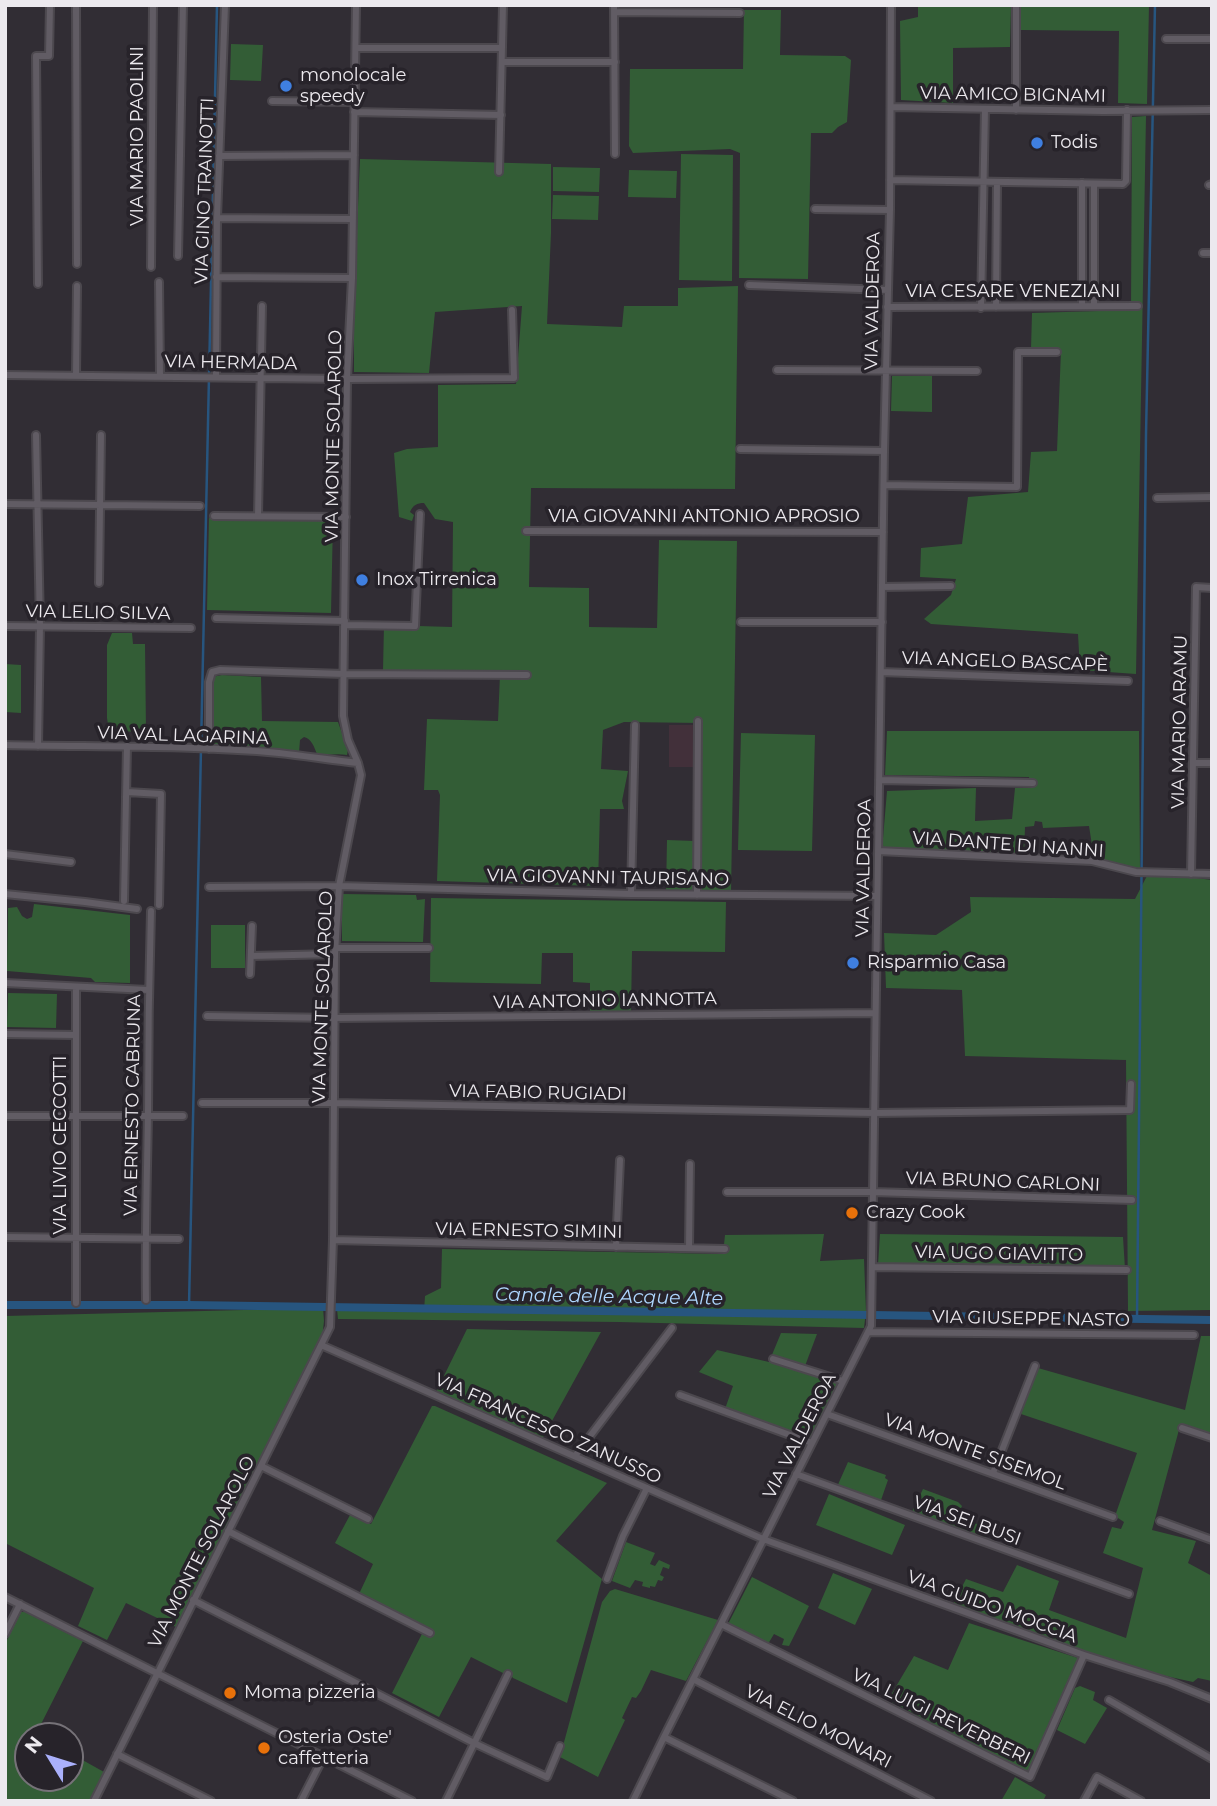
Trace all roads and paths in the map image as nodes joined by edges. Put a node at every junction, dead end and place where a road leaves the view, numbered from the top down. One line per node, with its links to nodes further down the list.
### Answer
1 (50, 5): 48 (street)
2 (76, 5): 43 (street)
3 (153, 5): 44 (street, VIA MARIO PAOLINI)
4 (183, 5): 42 (street)
5 (225, 5): 29 (street, VIA GINO TRAINOTTI)
6 (356, 5): 14 (street, VIA MONTE SOLAROLO)
7 (503, 5): 15 (street)
8 (891, 5): 20 (street, VIA VALDEROA)
9 (1016, 5): 22 (street)
10 (614, 9): 11 (street); 17 (street)
11 (740, 13)
12 (1166, 38): 13 (street)
13 (1212, 39)
14 (356, 48): 15 (street); 19 (street, VIA MONTE SOLAROLO)
15 (502, 48): 16 (street)
16 (502, 62): 17 (street); 26 (street)
17 (615, 62): 27 (street)
18 (272, 101): 19 (street)
19 (355, 102): 25 (street, VIA MONTE SOLAROLO)
20 (891, 107): 21 (street, VIA AMICO BIGNAMI); 31 (street, VIA VALDEROA)
21 (985, 109): 22 (street, VIA AMICO BIGNAMI); 32 (street)
22 (1016, 110): 23 (street, VIA AMICO BIGNAMI)
23 (1131, 110): 24 (street, VIA AMICO BIGNAMI); 35 (street)
24 (1212, 110)
25 (354, 112): 26 (street); 28 (street, VIA MONTE SOLAROLO)
26 (501, 115): 30 (street)
27 (615, 154)
28 (354, 155): 29 (street); 39 (street, VIA MONTE SOLAROLO)
29 (219, 156): 38 (street, VIA GINO TRAINOTTI)
30 (499, 172)
31 (890, 180): 32 (street); 37 (street, VIA VALDEROA)
32 (983, 182): 33 (street); 58 (street)
33 (997, 182): 34 (street); 57 (street)
34 (1082, 183): 35 (street); 53 (street)
35 (1094, 184): 54 (street)
36 (815, 209): 37 (street)
37 (890, 209): 51 (street, VIA VALDEROA)
38 (217, 218): 39 (street); 45 (street, VIA GINO TRAINOTTI)
39 (352, 219): 46 (street, VIA MONTE SOLAROLO)
40 (1203, 253): 41 (street)
41 (1212, 253)
42 (178, 256)
43 (77, 264)
44 (151, 267)
45 (216, 277): 46 (street); 68 (street, VIA GINO TRAINOTTI)
46 (352, 278): 69 (street, VIA MONTE SOLAROLO)
47 (159, 282): 66 (street)
48 (38, 285)
49 (749, 285): 51 (street)
50 (77, 286): 65 (street)
51 (888, 290): 56 (street, VIA VALDEROA)
52 (262, 306): 67 (street)
53 (1082, 306): 54 (street, VIA CESARE VENEZIANI); 57 (street, VIA CESARE VENEZIANI)
54 (1094, 306): 55 (street, VIA CESARE VENEZIANI)
55 (1138, 306)
56 (887, 307): 58 (street, VIA CESARE VENEZIANI); 62 (street, VIA VALDEROA)
57 (996, 307): 58 (street, VIA CESARE VENEZIANI)
58 (981, 308)
59 (512, 310): 69 (street, VIA HERMADA)
60 (1057, 352): 74 (street)
61 (777, 370): 62 (street)
62 (886, 370): 63 (street); 73 (street, VIA VALDEROA)
63 (977, 371)
64 (5, 375): 65 (street, VIA HERMADA)
65 (76, 376): 66 (street, VIA HERMADA)
66 (160, 376): 68 (street, VIA HERMADA)
67 (260, 377): 68 (street, VIA HERMADA); 69 (street, VIA HERMADA); 83 (street)
68 (215, 378)
69 (347, 379): 84 (street, VIA MONTE SOLAROLO)
70 (36, 435): 78 (street)
71 (101, 435): 79 (street)
72 (740, 449): 73 (street)
73 (884, 451): 74 (street, VIA VALDEROA)
74 (884, 485): 86 (street, VIA VALDEROA)
75 (1212, 497): 76 (street)
76 (1157, 498)
77 (5, 504): 78 (street)
78 (37, 505): 79 (street); 96 (street)
79 (100, 505): 80 (street); 87 (street)
80 (200, 506)
81 (419, 514): 94 (street)
82 (214, 516): 83 (street)
83 (258, 516): 84 (street)
84 (346, 517): 94 (street, VIA MONTE SOLAROLO)
85 (526, 531): 86 (street, VIA GIOVANNI ANTONIO APROSIO)
86 (883, 532): 89 (street, VIA VALDEROA)
87 (99, 583)
88 (951, 586): 89 (street)
89 (882, 587): 93 (street, VIA VALDEROA)
90 (1212, 588): 109 (street, VIA MARIO ARAMU)
91 (216, 618): 94 (street)
92 (741, 622): 93 (street)
93 (882, 622): 98 (street, VIA VALDEROA)
94 (345, 623): 99 (street, VIA MONTE SOLAROLO)
95 (5, 626): 96 (street, VIA LELIO SILVA)
96 (40, 626): 97 (street, VIA LELIO SILVA); 105 (street)
97 (191, 628)
98 (881, 672): 101 (street, VIA ANGELO BASCAPÈ); 111 (street, VIA VALDEROA)
99 (344, 674): 100 (street); 107 (street); 108 (street, VIA MONTE SOLAROLO)
100 (527, 675)
101 (1128, 681)
102 (698, 721): 123 (street)
103 (635, 725): 122 (street)
104 (5, 745): 105 (street, VIA VAL LAGARINA)
105 (38, 746): 106 (street, VIA VAL LAGARINA)
106 (127, 746): 107 (street, VIA VAL LAGARINA); 113 (street)
107 (209, 749): 108 (street, VIA VAL LAGARINA)
108 (358, 763): 119 (street, VIA MONTE SOLAROLO)
109 (1193, 763): 110 (street); 117 (street, VIA MARIO ARAMU)
110 (1212, 763)
111 (879, 780): 112 (street); 114 (street, VIA VALDEROA)
112 (1033, 783)
113 (127, 792): 125 (street); 126 (street)
114 (878, 851): 117 (street, VIA DANTE DI NANNI); 124 (street, VIA VALDEROA)
115 (5, 854): 116 (street)
116 (71, 862)
117 (1191, 874): 118 (street, VIA DANTE DI NANNI)
118 (1212, 874)
119 (339, 886): 120 (street, VIA GIOVANNI TAURISANO); 122 (street, VIA GIOVANNI TAURISANO); 131 (street, VIA MONTE SOLAROLO)
120 (209, 887)
121 (5, 894): 127 (street)
122 (631, 894): 123 (street, VIA GIOVANNI TAURISANO)
123 (697, 895): 124 (street, VIA GIOVANNI TAURISANO)
124 (877, 896): 137 (street, VIA VALDEROA)
125 (124, 901)
126 (159, 905)
127 (137, 909)
128 (151, 911): 136 (street, VIA ERNESTO CABRUNA)
129 (252, 926): 132 (street)
130 (429, 948): 131 (street)
131 (335, 951): 132 (street); 139 (street, VIA MONTE SOLAROLO)
132 (251, 956): 133 (street)
133 (250, 974)
134 (5, 983): 135 (street)
135 (76, 987): 136 (street); 141 (street, VIA LIVIO CECCOTTI)
136 (148, 990): 148 (street, VIA ERNESTO CABRUNA)
137 (875, 1013): 139 (street, VIA ANTONIO IANNOTTA); 145 (street, VIA VALDEROA)
138 (207, 1016): 139 (street, VIA ANTONIO IANNOTTA)
139 (334, 1018): 144 (street, VIA MONTE SOLAROLO)
140 (5, 1034): 141 (street)
141 (76, 1035): 147 (street, VIA LIVIO CECCOTTI)
142 (1131, 1084): 145 (street, VIA FABIO RUGIADI)
143 (202, 1103): 144 (street, VIA FABIO RUGIADI)
144 (334, 1103): 145 (street, VIA FABIO RUGIADI); 159 (street, VIA MONTE SOLAROLO)
145 (874, 1113): 153 (street, VIA VALDEROA)
146 (5, 1116): 147 (street)
147 (76, 1116): 148 (street); 156 (street, VIA LIVIO CECCOTTI)
148 (148, 1116): 149 (street); 157 (street, VIA ERNESTO CABRUNA)
149 (183, 1116)
150 (620, 1160): 160 (street)
151 (691, 1164): 161 (street)
152 (727, 1192): 153 (street, VIA BRUNO CARLONI)
153 (873, 1192): 154 (street, VIA BRUNO CARLONI); 163 (street, VIA VALDEROA)
154 (1132, 1200)
155 (5, 1237): 156 (street)
156 (75, 1237): 157 (street); 166 (street, VIA LIVIO CECCOTTI)
157 (145, 1238): 158 (street); 165 (street, VIA ERNESTO CABRUNA)
158 (179, 1239)
159 (333, 1240): 160 (street, VIA ERNESTO SIMINI); 170 (street, VIA MONTE SOLAROLO)
160 (616, 1247): 161 (street, VIA ERNESTO SIMINI)
161 (689, 1248): 162 (street, VIA ERNESTO SIMINI)
162 (725, 1249)
163 (872, 1267): 164 (street, VIA UGO GIAVITTO); 168 (street, VIA VALDEROA)
164 (1127, 1270)
165 (146, 1300)
166 (76, 1303)
167 (672, 1328): 179 (street)
168 (870, 1329): 169 (street, VIA GIUSEPPE NASTO); 173 (street, VIA VALDEROA)
169 (1194, 1335)
170 (321, 1345): 179 (street, VIA FRANCESCO ZANUSSO); 180 (street, VIA MONTE SOLAROLO)
171 (773, 1359): 173 (street)
172 (1035, 1366): 181 (street)
173 (844, 1381): 175 (street, VIA VALDEROA)
174 (680, 1395): 178 (street)
175 (827, 1413): 178 (street, VIA VALDEROA); 181 (street, VIA MONTE SISEMOL)
176 (1182, 1428): 177 (street)
177 (1212, 1438)
178 (812, 1443): 182 (street, VIA VALDEROA)
179 (575, 1456): 183 (street, VIA FRANCESCO ZANUSSO)
180 (261, 1466): 185 (street); 187 (street, VIA MONTE SOLAROLO)
181 (993, 1473): 184 (street, VIA MONTE SISEMOL)
182 (796, 1474): 188 (street, VIA VALDEROA); 191 (street, VIA SEI BUSI)
183 (647, 1488): 188 (street, VIA FRANCESCO ZANUSSO); 190 (street)
184 (1113, 1517)
185 (368, 1519)
186 (1160, 1521): 189 (street)
187 (228, 1531): 193 (street, VIA MONTE SOLAROLO); 196 (street)
188 (764, 1539): 195 (street, VIA VALDEROA); 198 (street, VIA GUIDO MOCCIA)
189 (1212, 1541)
190 (607, 1579)
191 (1129, 1594)
192 (5, 1597): 194 (street)
193 (193, 1600): 199 (street, VIA MONTE SOLAROLO); 205 (street)
194 (20, 1604): 197 (street); 199 (street)
195 (721, 1624): 198 (street, VIA LUIGI REVERBERI); 201 (street, VIA VALDEROA)
196 (430, 1633)
197 (5, 1634)
198 (1084, 1655): 202 (street, VIA GUIDO MOCCIA)
199 (157, 1672): 207 (street, VIA MONTE SOLAROLO); 208 (street)
200 (508, 1674): 205 (street)
201 (693, 1679): 204 (street, VIA VALDEROA); 217 (street, VIA ELIO MONARI)
202 (1212, 1699)
203 (1108, 1700): 209 (street)
204 (664, 1737): 215 (street, VIA VALDEROA); 216 (street)
205 (474, 1742): 206 (street); 214 (street)
206 (560, 1746)
207 (117, 1754): 210 (street, VIA MONTE SOLAROLO); 211 (street)
208 (324, 1756): 212 (street); 213 (street)
209 (1212, 1759)
210 (94, 1801)
211 (211, 1801)
212 (301, 1801)
213 (412, 1801)
214 (446, 1801)
215 (633, 1801)
216 (793, 1801)
217 (931, 1801)
218 (1084, 1801): 219 (street)
219 (1141, 1801)

